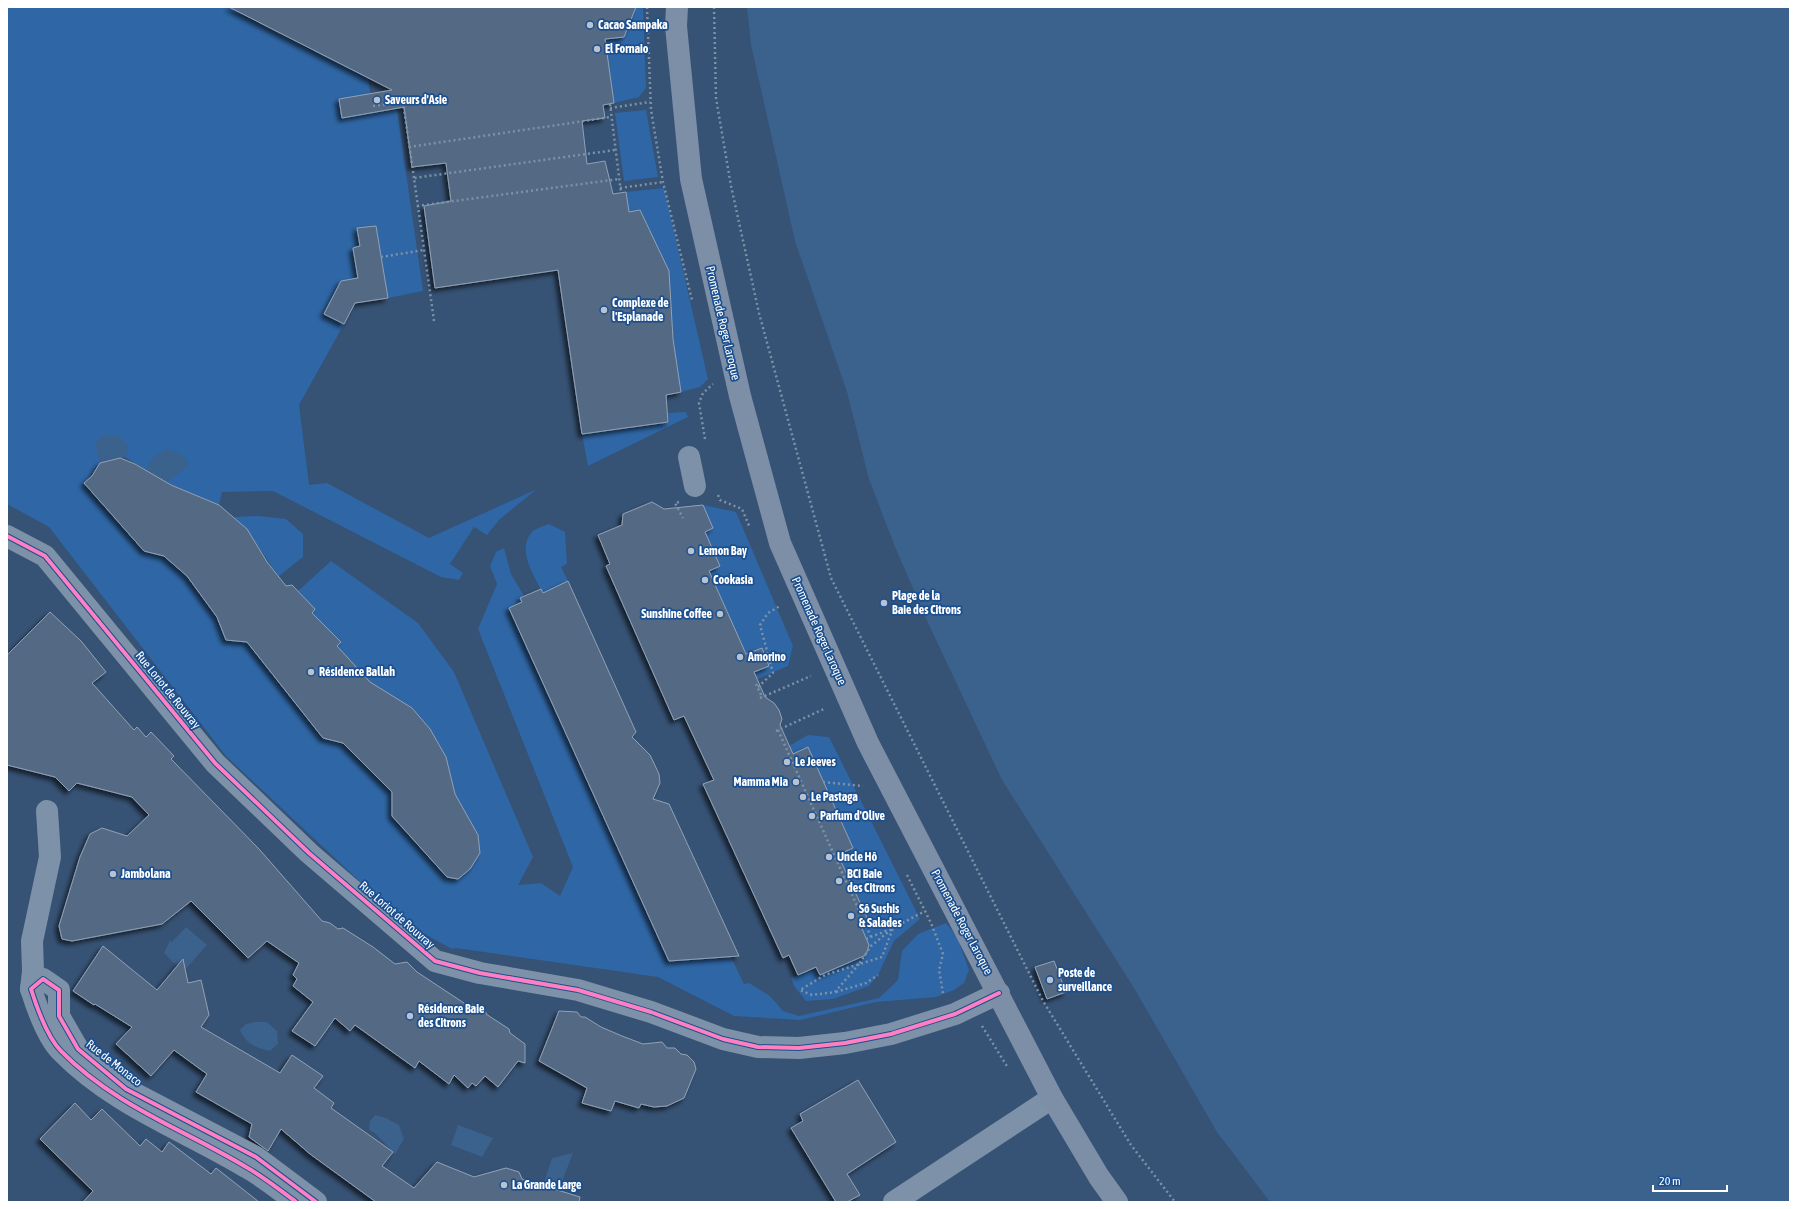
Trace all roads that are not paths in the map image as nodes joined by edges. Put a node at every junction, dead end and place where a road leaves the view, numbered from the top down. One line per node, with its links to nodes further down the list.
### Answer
1 (677, 7): 7 (main road, Promenade Roger Laroque)
2 (689, 457): 3 (street)
3 (695, 486)
4 (7, 536): 7 (street, Rue Loriot de Rouvray)
5 (47, 811): 6 (street, Rue de Monaco)
6 (31, 989): 9 (street, Rue de Monaco); 10 (street, Rue de Monaco)
7 (999, 993): 8 (main road, Promenade Roger Laroque)
8 (1052, 1098): 11 (street); 12 (main road, Promenade Roger Laroque)
9 (296, 1202)
10 (316, 1202)
11 (894, 1202)
12 (1117, 1202)

